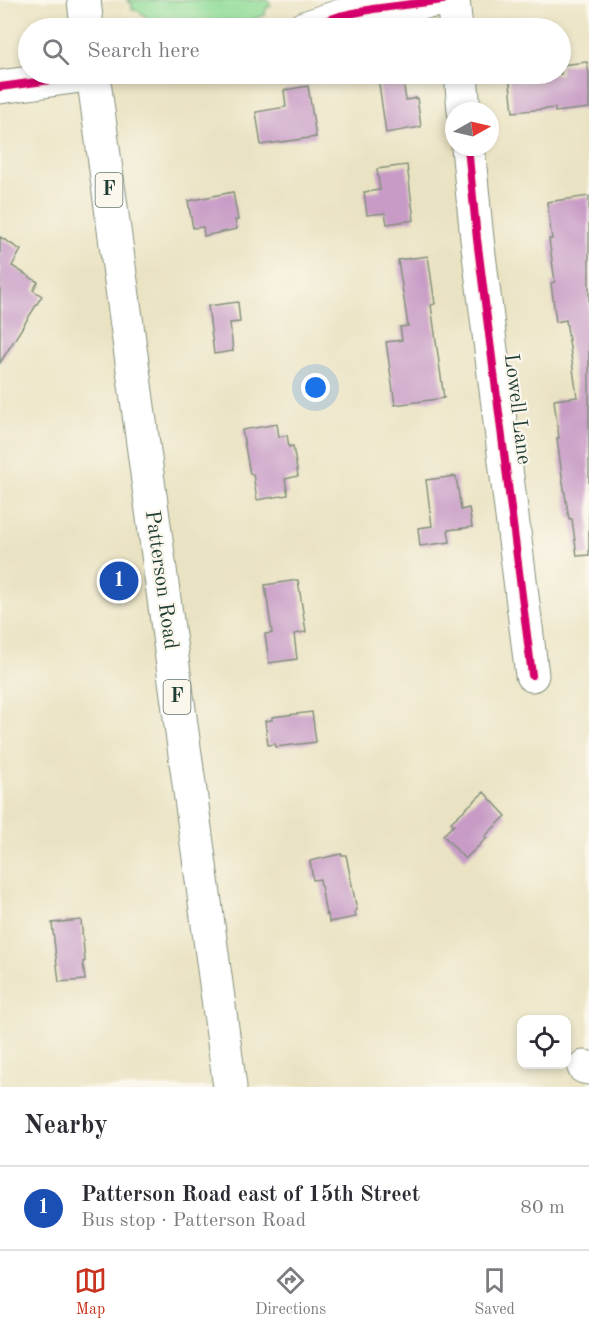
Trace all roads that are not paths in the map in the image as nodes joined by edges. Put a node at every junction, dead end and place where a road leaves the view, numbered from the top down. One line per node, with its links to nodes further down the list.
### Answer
1 (84, 0): 4 (main road)
2 (443, 0): 5 (main road)
3 (453, 0): 6 (main road)
4 (86, 18)
5 (334, 18)
6 (455, 18)
7 (21, 84): 10 (main road)
8 (94, 84): 14 (main road, Patterson Road / F)
9 (462, 84): 11 (main road)
10 (0, 87)
11 (463, 102)
12 (469, 156): 13 (main road, Lowell Lane)
13 (532, 675)
14 (230, 1087)

